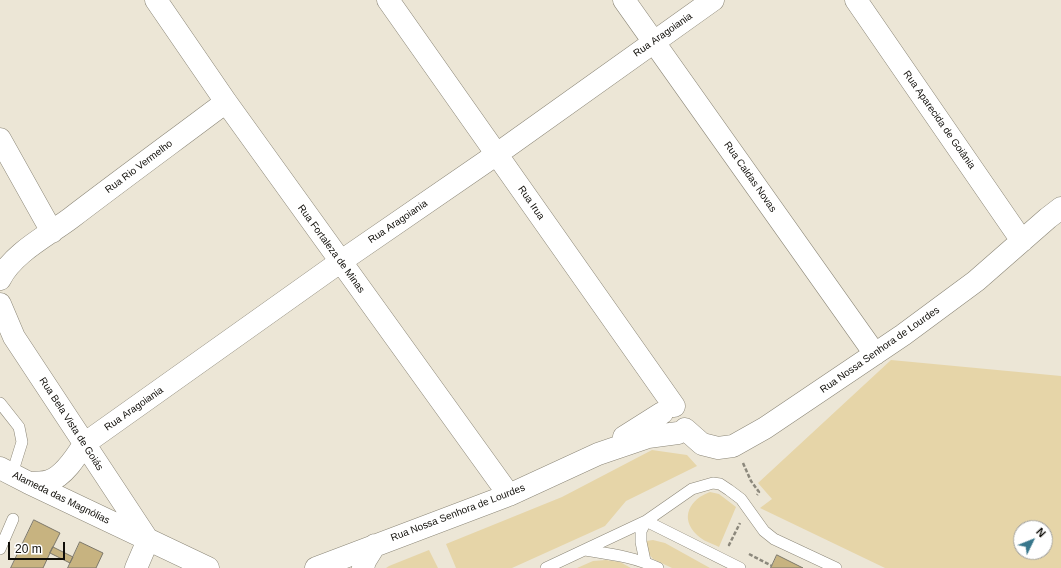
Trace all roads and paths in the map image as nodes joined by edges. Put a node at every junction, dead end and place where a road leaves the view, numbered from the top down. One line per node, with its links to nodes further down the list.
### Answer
1 (156, 0): 7 (street, Rua Fortaleza de Minas)
2 (388, 0): 9 (street, Rua Irua)
3 (624, 0): 6 (street, Rua Caldas Novas)
4 (713, 0): 6 (street, Rua Aragoiania)
5 (856, 0): 12 (street, Rua Aparecida de Goiânia)
6 (654, 42): 9 (street, Rua Aragoiania); 16 (street, Rua Caldas Novas)
7 (226, 102): 11 (street, Rua Rio Vermelho); 13 (street, Rua Fortaleza de Minas)
8 (0, 139): 11 (street)
9 (497, 154): 13 (street, Rua Aragoiania); 18 (street, Rua Irua)
10 (1061, 208): 12 (street, Rua Nossa Senhora de Lourdes)
11 (52, 232): 14 (street)
12 (1022, 241): 16 (street, Rua Nossa Senhora de Lourdes)
13 (340, 262): 20 (street, Rua Aragoiania); 23 (street, Rua Fortaleza de Minas)
14 (0, 279)
15 (0, 304): 20 (street, Rua Bela Vista de Goiás)
16 (875, 354): 19 (street, Rua Nossa Senhora de Lourdes)
17 (0, 403): 22 (lane)
18 (668, 409): 19 (street); 21 (street, Rua Nossa Senhora de Lourdes)
19 (681, 431): 21 (street, Rua Nossa Senhora de Lourdes)
20 (84, 444): 22 (street); 26 (street, Rua Bela Vista de Goiás)
21 (598, 454): 23 (street, Rua Nossa Senhora de Lourdes)
22 (14, 475): 26 (street, Alameda das Magnólias)
23 (509, 495): 27 (street, Rua Nossa Senhora de Lourdes)
24 (14, 519): 28 (lane)
25 (646, 521): 29 (lane); 30 (lane); 37 (lane); 38 (lane)
26 (148, 540): 31 (street); 32 (street, Alameda das Magnólias)
27 (375, 545): 33 (street, Rua Nossa Senhora de Lourdes); 34 (street)
28 (0, 549)
29 (585, 550): 30 (lane); 35 (lane)
30 (645, 561): 36 (lane)
31 (136, 568)
32 (208, 568)
33 (316, 568)
34 (363, 568)
35 (546, 568)
36 (658, 568)
37 (740, 568)
38 (836, 568)

